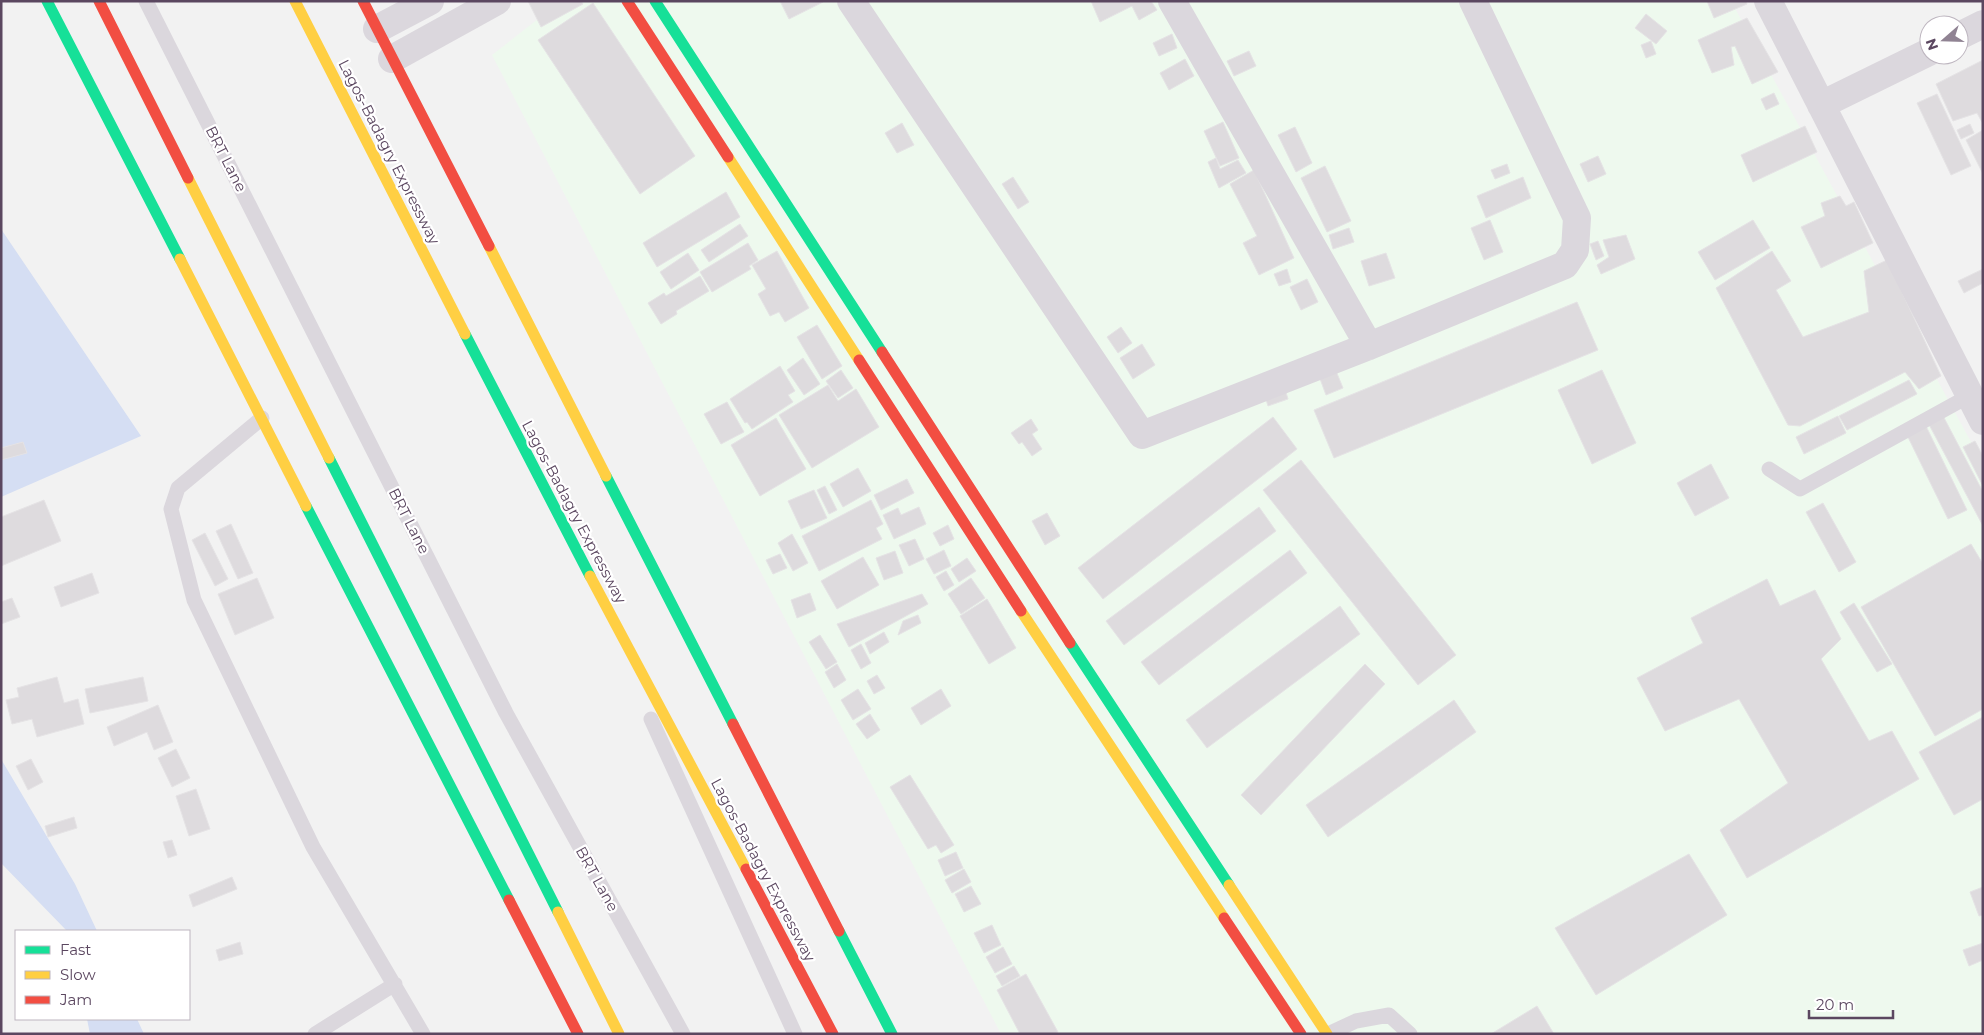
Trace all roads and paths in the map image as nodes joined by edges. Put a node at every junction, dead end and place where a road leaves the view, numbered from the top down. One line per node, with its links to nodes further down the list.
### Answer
1 (47, 1): 23 (main road)
2 (99, 1): 30 (main road)
3 (146, 1): 31 (lane, BRT Lane)
4 (290, 1): 32 (lane)
5 (296, 1): 33 (main road, Lagos-Badagry Expressway)
6 (363, 1): 16 (main road)
7 (430, 1): 16 (street)
8 (497, 1): 19 (street)
9 (627, 1): 35 (main road)
10 (655, 1): 36 (main road)
11 (851, 1): 21 (street)
12 (1172, 1): 21 (street)
13 (1472, 1): 21 (street)
14 (1768, 1): 20 (street)
15 (1983, 24): 17 (street)
16 (377, 29): 19 (main road)
17 (1969, 31)
18 (1919, 57): 20 (street)
19 (392, 59): 34 (main road)
20 (1821, 105): 22 (street)
21 (1370, 346)
22 (1969, 396): 24 (street); 25 (lane)
23 (262, 418): 26 (lane); 29 (main road)
24 (1983, 421)
25 (1769, 469)
26 (395, 984): 27 (lane); 28 (lane)
27 (315, 1034)
28 (423, 1034)
29 (578, 1034)
30 (619, 1034)
31 (684, 1034)
32 (795, 1034)
33 (833, 1034)
34 (892, 1034)
35 (1301, 1034)
36 (1327, 1034): 37 (lane)
37 (1410, 1034)

